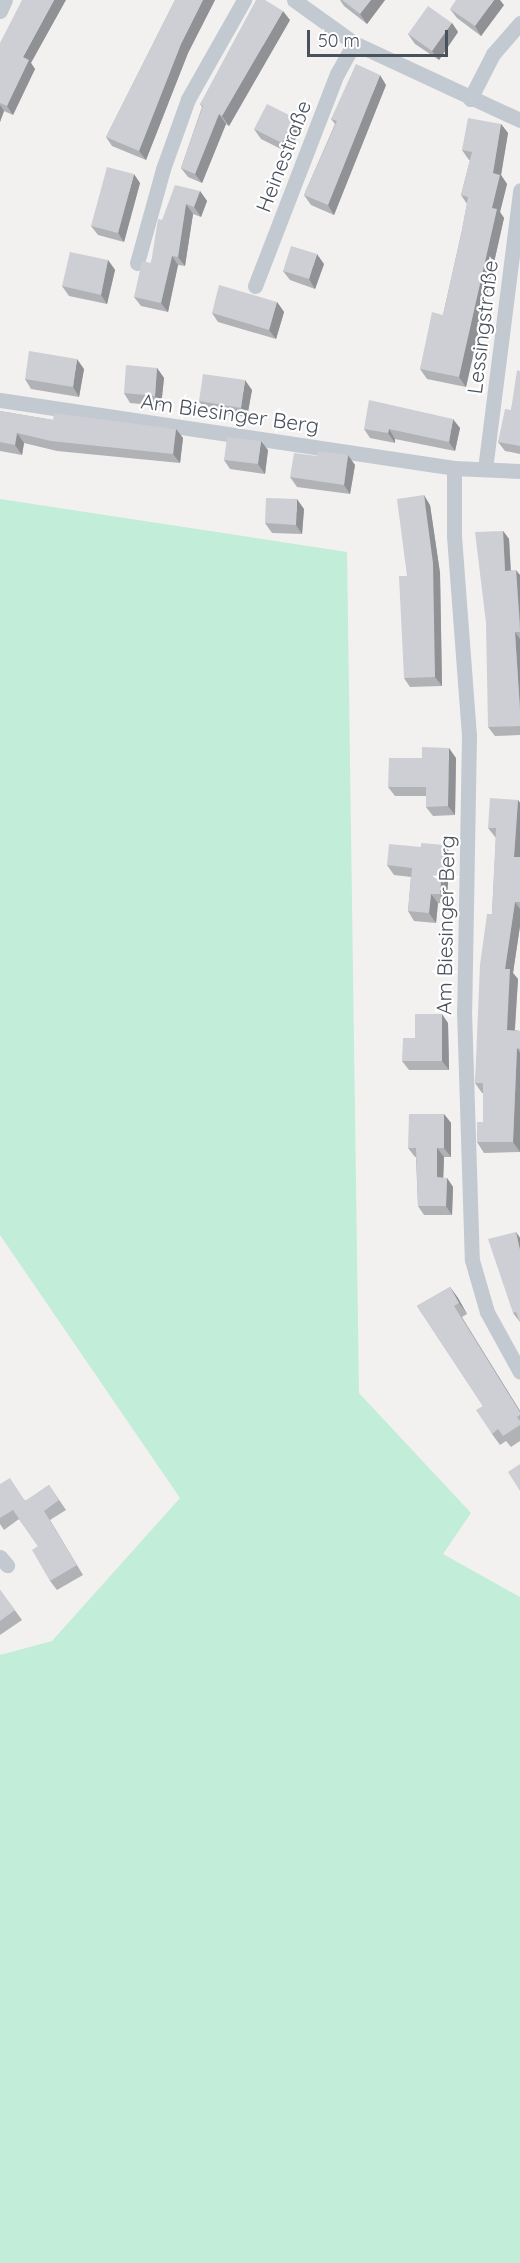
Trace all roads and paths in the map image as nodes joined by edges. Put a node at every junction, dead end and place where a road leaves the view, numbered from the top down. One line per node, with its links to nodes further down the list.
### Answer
1 (5, 0): 5 (street)
2 (244, 0): 11 (street)
3 (294, 0): 4 (street)
4 (312, 5): 7 (street)
5 (0, 11)
6 (520, 23): 8 (street)
7 (354, 43): 8 (street); 12 (street, Heinestraße)
8 (470, 99): 9 (street)
9 (520, 120)
10 (520, 190): 15 (street, Lessingstraße)
11 (137, 263)
12 (255, 286)
13 (0, 400): 14 (street, Am Biesinger Berg)
14 (454, 468): 15 (street, Am Biesinger Berg); 17 (street, Am Biesinger Berg)
15 (485, 469): 16 (street, Am Biesinger Berg)
16 (520, 471)
17 (520, 1372)

